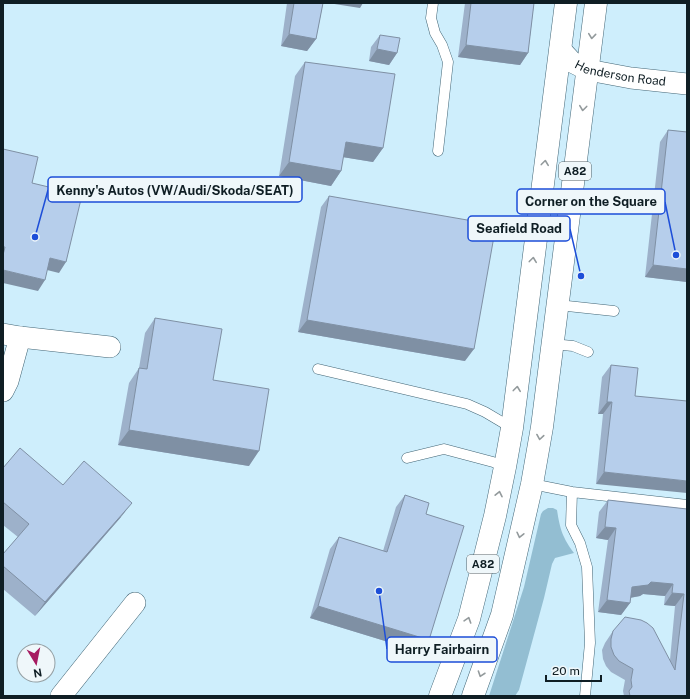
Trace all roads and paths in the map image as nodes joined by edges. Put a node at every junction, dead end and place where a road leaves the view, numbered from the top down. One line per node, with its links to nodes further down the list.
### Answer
1 (433, 3): 7 (lane)
2 (566, 3): 4 (highway, A82)
3 (596, 3): 5 (highway, A82, one-way to 5)
4 (560, 49): 5 (street, Henderson Road); 16 (highway, A82, one-way to 4)
5 (588, 70): 6 (street, Henderson Road); 8 (highway, A82, one-way to 8)
6 (687, 84)
7 (438, 151)
8 (558, 305): 9 (lane); 11 (highway, A82)
9 (614, 311)
10 (12, 335): 12 (street); 15 (street)
11 (552, 344): 13 (lane); 19 (highway, A82, one-way to 19)
12 (110, 347)
13 (588, 352)
14 (318, 369): 16 (lane)
15 (3, 391)
16 (512, 428): 18 (highway, A82)
17 (407, 458): 18 (lane)
18 (505, 467): 24 (highway, A82, one-way to 18)
19 (532, 484): 20 (lane); 25 (highway, A82, one-way to 25)
20 (572, 492): 21 (lane); 26 (lane)
21 (687, 506)
22 (135, 603): 23 (street)
23 (61, 696)
24 (440, 696)
25 (473, 696)
26 (585, 696)

